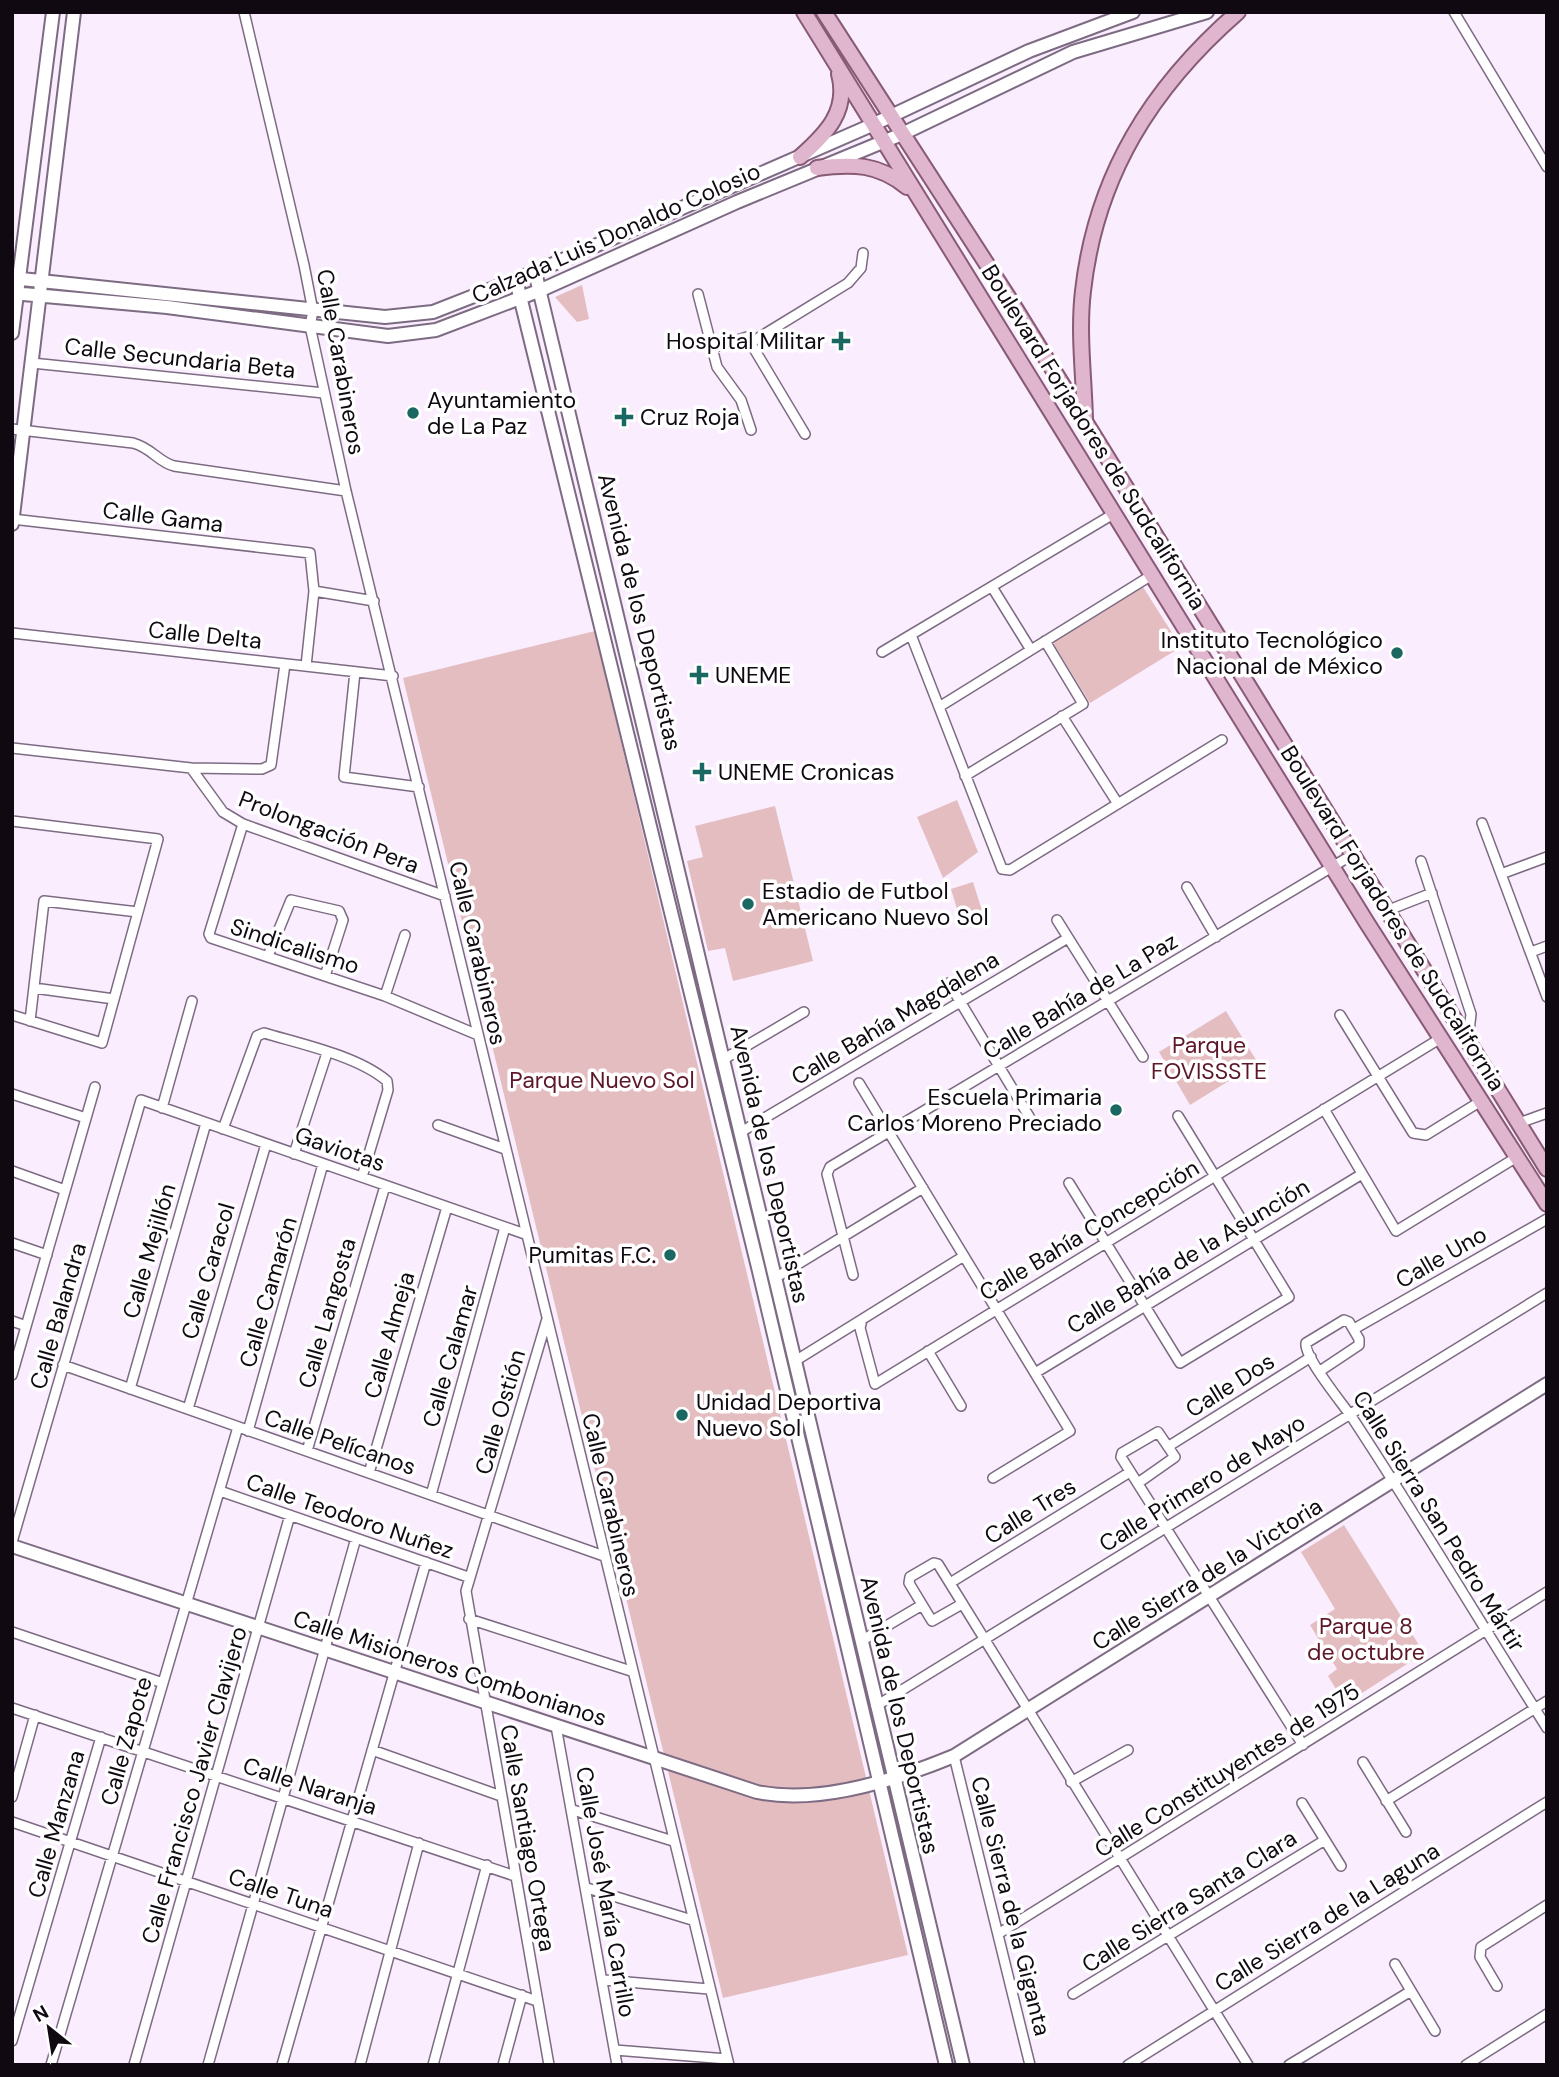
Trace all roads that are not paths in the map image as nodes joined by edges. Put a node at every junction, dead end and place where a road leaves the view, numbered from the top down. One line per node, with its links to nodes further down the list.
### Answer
1 (53, 12): 18 (street)
2 (74, 12): 20 (street)
3 (244, 12): 34 (street, Calle Carabineros)
4 (804, 12): 10 (main road, Boulevard Forjadores de Sudcalifornia)
5 (824, 12): 11 (main road, Boulevard Forjadores de Sudcalifornia)
6 (1133, 12): 11 (street, Calzada Luis Donaldo Colosio)
7 (1207, 12): 13 (street, Calzada Luis Donaldo Colosio)
8 (1238, 12): 44 (main road)
9 (1454, 12): 16 (street)
10 (836, 63): 12 (main road, Boulevard Forjadores de Sudcalifornia); 15 (main road)
11 (891, 116): 12 (street, Calzada Luis Donaldo Colosio); 13 (main road, Boulevard Forjadores de Sudcalifornia)
12 (872, 125): 14 (main road, Boulevard Forjadores de Sudcalifornia); 15 (street, Calzada Luis Donaldo Colosio)
13 (902, 134): 14 (street, Calzada Luis Donaldo Colosio); 33 (main road, Boulevard Forjadores de Sudcalifornia)
14 (881, 142): 17 (street, Calzada Luis Donaldo Colosio); 21 (main road, Boulevard Forjadores de Sudcalifornia)
15 (800, 157): 19 (street, Calzada Luis Donaldo Colosio)
16 (1546, 165)
17 (817, 168): 21 (main road); 22 (street, Calzada Luis Donaldo Colosio)
18 (33, 179): 20 (street); 25 (street)
19 (749, 179): 22 (street); 24 (street, Calzada Luis Donaldo Colosio)
20 (54, 182): 27 (street)
21 (915, 194): 35 (main road, Boulevard Forjadores de Sudcalifornia)
22 (737, 202): 28 (street, Calzada Luis Donaldo Colosio)
23 (863, 253): 38 (street)
24 (536, 272): 26 (street, Calzada Luis Donaldo Colosio); 28 (street, Avenida de los Deportistas)
25 (16, 278): 27 (street, Calzada Luis Donaldo Colosio); 29 (street)
26 (516, 280): 32 (street, Avenida de los Deportistas); 34 (street, Calzada Luis Donaldo Colosio)
27 (43, 281): 31 (street); 34 (street, Calzada Luis Donaldo Colosio)
28 (541, 290): 32 (street, Calzada Luis Donaldo Colosio); 42 (street, Avenida de los Deportistas)
29 (16, 293): 31 (street, Calzada Luis Donaldo Colosio); 37 (street)
30 (698, 294): 39 (street)
31 (41, 297): 36 (street, Calzada Luis Donaldo Colosio); 40 (street)
32 (522, 298): 36 (street, Calzada Luis Donaldo Colosio); 43 (street, Avenida de los Deportistas)
33 (1010, 300): 35 (main road); 44 (main road, Boulevard Forjadores de Sudcalifornia)
34 (313, 310): 36 (street, Calle Carabineros)
35 (991, 311): 52 (main road, Boulevard Forjadores de Sudcalifornia)
36 (310, 326): 41 (street, Calle Carabineros)
37 (12, 333)
38 (750, 343): 39 (street); 47 (street)
39 (712, 348): 46 (street)
40 (32, 363): 41 (street, Calle Secundaria Beta); 45 (street)
41 (324, 393): 50 (street, Calle Carabineros)
42 (568, 405): 43 (street); 48 (street, Avenida de los Deportistas)
43 (548, 409): 49 (street, Avenida de los Deportistas)
44 (1085, 421): 55 (main road, Boulevard Forjadores de Sudcalifornia)
45 (17, 430): 50 (street); 54 (street)
46 (751, 430)
47 (805, 434)
48 (579, 452): 49 (street); 51 (street, Avenida de los Deportistas)
49 (560, 457): 53 (street, Avenida de los Deportistas)
50 (346, 491): 62 (street, Calle Carabineros)
51 (594, 513): 53 (street); 57 (street, Avenida de los Deportistas)
52 (1115, 513): 56 (main road, Boulevard Forjadores de Sudcalifornia); 60 (street)
53 (574, 518): 58 (street, Avenida de los Deportistas)
54 (12, 520): 61 (street, Calle Gama)
55 (1146, 521): 56 (main road); 87 (main road, Boulevard Forjadores de Sudcalifornia)
56 (1127, 532): 59 (main road, Boulevard Forjadores de Sudcalifornia)
57 (605, 556): 58 (street); 63 (street, Avenida de los Deportistas)
58 (584, 560): 64 (street, Avenida de los Deportistas)
59 (1152, 575): 67 (street); 90 (main road, Boulevard Forjadores de Sudcalifornia)
60 (992, 587): 66 (street); 68 (street)
61 (314, 591): 62 (street); 71 (street)
62 (374, 601): 73 (street, Calle Carabineros)
63 (618, 614): 64 (street); 82 (street, Avenida de los Deportistas)
64 (599, 619): 83 (street, Avenida de los Deportistas)
65 (12, 633): 70 (street, Calle Delta)
66 (911, 635): 69 (street); 74 (street)
67 (1045, 641): 68 (street); 75 (street)
68 (1031, 650): 74 (street)
69 (882, 652)
70 (285, 664): 71 (street, Calle Delta); 78 (street)
71 (306, 666): 72 (street, Calle Delta)
72 (355, 672): 73 (street, Calle Delta); 80 (street)
73 (393, 676): 80 (street, Calle Carabineros)
74 (939, 707): 79 (street)
75 (1062, 716): 79 (street); 81 (street)
76 (1222, 740): 81 (street)
77 (12, 748): 78 (street)
78 (191, 768): 86 (street, Prolongación Pera)
79 (965, 776): 81 (street)
80 (419, 787): 94 (street, Calle Carabineros)
81 (1118, 804)
82 (665, 806): 83 (street); 107 (street, Avenida de los Deportistas)
83 (645, 812): 109 (street, Avenida de los Deportistas)
84 (12, 821): 96 (street)
85 (1482, 823): 91 (street)
86 (243, 824): 94 (street, Prolongación Pera); 103 (street, Sindicalismo)
87 (1352, 855): 90 (street, Calle Bahía de La Paz); 95 (main road, Boulevard Forjadores de Sudcalifornia)
88 (1547, 856): 91 (street)
89 (1421, 861): 93 (street)
90 (1333, 866): 99 (street, Calle Bahía de La Paz); 120 (main road, Boulevard Forjadores de Sudcalifornia)
91 (1501, 874): 102 (street)
92 (1187, 887): 99 (street)
93 (1432, 893): 95 (street); 121 (street)
94 (445, 896): 119 (street, Calle Carabineros)
95 (1386, 911): 121 (main road, Boulevard Forjadores de Sudcalifornia)
96 (138, 912): 106 (street); 111 (street)
97 (1057, 920): 100 (street)
98 (405, 934): 108 (street)
99 (1216, 937): 114 (street, Calle Bahía de La Paz)
100 (1068, 938): 113 (street, Calle Bahía Magdalena); 114 (street)
101 (1547, 946): 102 (street)
102 (1531, 952): 110 (street)
103 (268, 956): 104 (street, Sindicalismo); 104 (street)
104 (325, 976): 108 (street, Sindicalismo)
105 (949, 983): 113 (street)
106 (34, 988): 111 (street); 118 (street)
107 (708, 993): 109 (street); 124 (street, Avenida de los Deportistas)
108 (385, 996): 119 (street, Sindicalismo)
109 (693, 997): 189 (street, Avenida de los Deportistas)
110 (1547, 997)
111 (114, 999): 118 (street)
112 (192, 1001): 132 (street)
113 (960, 1002): 125 (street); 142 (street, Calle Bahía Magdalena)
114 (1108, 1002): 123 (street); 125 (street, Calle Bahía de La Paz)
115 (804, 1012): 124 (street)
116 (12, 1015): 118 (street)
117 (1340, 1016): 126 (street)
118 (30, 1021)
119 (478, 1035): 145 (street, Calle Carabineros)
120 (1441, 1038): 126 (street, Calle Bahía Concepción); 131 (main road, Boulevard Forjadores de Sudcalifornia)
121 (1468, 1042): 139 (main road, Boulevard Forjadores de Sudcalifornia)
122 (327, 1053): 141 (street); 146 (street); 153 (street)
123 (1143, 1058)
124 (724, 1059): 142 (street, Avenida de los Deportistas)
125 (1000, 1067): 138 (street); 143 (street, Calle Bahía de La Paz)
126 (1378, 1076): 131 (street); 133 (street, Calle Bahía Concepción)
127 (859, 1083): 143 (street)
128 (95, 1087): 136 (street)
129 (12, 1094): 136 (street)
130 (141, 1100): 132 (street, Gaviotas); 182 (street, Calle Balandra)
131 (1480, 1101): 147 (main road, Boulevard Forjadores de Sudcalifornia)
132 (162, 1108): 137 (street, Gaviotas)
133 (1324, 1109): 151 (street); 152 (street, Calle Bahía Concepción)
134 (1547, 1113): 139 (street)
135 (1178, 1116): 152 (street)
136 (86, 1118): 157 (street)
137 (206, 1123): 141 (street, Gaviotas); 187 (street, Calle Mejillón)
138 (1033, 1123)
139 (1519, 1123): 149 (main road, Boulevard Forjadores de Sudcalifornia)
140 (438, 1125): 145 (street)
141 (223, 1129): 144 (street, Gaviotas)
142 (741, 1132): 170 (street, Avenida de los Deportistas)
143 (890, 1133): 156 (street); 163 (street, Calle Bahía de La Paz)
144 (266, 1144): 146 (street, Gaviotas); 191 (street, Calle Caracol)
145 (506, 1149): 162 (street, Calle Carabineros)
146 (294, 1154): 148 (street, Gaviotas)
147 (1517, 1157): 151 (street); 158 (main road, Boulevard Forjadores de Sudcalifornia)
148 (324, 1164): 153 (street, Gaviotas); 194 (street, Calle Camarón)
149 (1547, 1168)
150 (13, 1172): 157 (street)
151 (1362, 1174): 164 (street, Calle Bahía de la Asunción)
152 (1215, 1176): 164 (street); 165 (street, Calle Bahía Concepción)
153 (362, 1177): 155 (street, Gaviotas)
154 (1069, 1183): 165 (street)
155 (385, 1186): 159 (street, Gaviotas); 196 (street, Calle Langosta)
156 (923, 1188): 163 (street); 168 (street)
157 (65, 1190): 167 (street)
158 (1547, 1204)
159 (447, 1207): 161 (street, Gaviotas); 198 (street, Calle Almeja)
160 (1547, 1219): 178 (street, Calle Uno)
161 (505, 1227): 162 (street, Gaviotas); 203 (street, Calle Calamar)
162 (525, 1234): 174 (street, Calle Carabineros)
163 (843, 1237): 169 (street); 170 (street)
164 (1253, 1239): 172 (street, Calle Bahía de la Asunción); 172 (street)
165 (1106, 1242): 172 (street); 173 (street, Calle Bahía Concepción)
166 (12, 1243): 167 (street)
167 (47, 1255): 177 (street)
168 (964, 1256): 173 (street); 175 (street)
169 (853, 1276)
170 (775, 1278): 181 (street, Avenida de los Deportistas)
171 (1547, 1293): 192 (street, Calle Primero de Mayo)
172 (1144, 1305): 184 (street, Calle Bahía de la Asunción)
173 (997, 1309): 179 (street, Calle Bahía Concepción); 184 (street)
174 (547, 1320): 205 (street, Calle Ostión); 209 (street, Calle Carabineros)
175 (863, 1320): 179 (street, Calle Bahía Concepción); 181 (street)
176 (12, 1321): 177 (street)
177 (26, 1326): 185 (street)
178 (1354, 1329): 180 (street); 183 (street)
179 (928, 1351): 190 (street)
180 (1311, 1357): 183 (street, Calle Sierra San Pedro Mártir); 195 (street, Calle Dos)
181 (795, 1361): 188 (street, Avenida de los Deportistas)
182 (63, 1365): 187 (street, Calle Pelícanos); 208 (street, Calle Balandra)
183 (1320, 1371): 192 (street, Calle Sierra San Pedro Mártir)
184 (1035, 1373): 199 (street)
185 (12, 1375)
186 (1547, 1384): 200 (street, Calle Sierra de la Victoria)
187 (130, 1389): 191 (street, Calle Pelícanos)
188 (802, 1391): 189 (street); 223 (street, Avenida de los Deportistas)
189 (788, 1393): 247 (street, Avenida de los Deportistas)
190 (961, 1406)
191 (188, 1409): 193 (street, Calle Pelícanos)
192 (1350, 1414): 200 (street, Calle Sierra San Pedro Mártir); 206 (street, Calle Primero de Mayo)
193 (238, 1427): 194 (street, Calle Pelícanos); 202 (street, Calle Zapote)
194 (248, 1431): 196 (street, Calle Pelícanos)
195 (1169, 1446): 197 (street); 201 (street)
196 (307, 1451): 198 (street, Calle Pelícanos)
197 (1130, 1472): 201 (street); 212 (street, Calle Tres)
198 (369, 1473): 203 (street, Calle Pelícanos)
199 (993, 1478)
200 (1394, 1482): 214 (street, Calle Sierra de la Victoria); 221 (street, Calle Sierra San Pedro Mártir)
201 (1138, 1483): 206 (street)
202 (220, 1491): 204 (street, Calle Teodoro Nuñez); 215 (street, Calle Zapote)
203 (431, 1495): 205 (street, Calle Pelícanos)
204 (290, 1515): 207 (street, Calle Teodoro Nuñez); 219 (street, Calle Francisco Javier Clavijero)
205 (490, 1516): 209 (street, Calle Pelícanos); 211 (street, Calle Ostión)
206 (1166, 1528): 214 (street); 222 (street, Calle Primero de Mayo)
207 (356, 1538): 210 (street, Calle Teodoro Nuñez); 224 (street)
208 (12, 1544): 215 (street, Calle Misioneros Combonianos)
209 (604, 1556): 225 (street, Calle Carabineros)
210 (426, 1562): 211 (street, Calle Teodoro Nuñez); 226 (street)
211 (468, 1577): 218 (street, Calle Santiago Ortega)
212 (950, 1583): 216 (street); 217 (street)
213 (1547, 1592): 221 (street, Calle Constituyentes de 1975)
214 (1210, 1596): 233 (street, Calle Sierra de la Victoria); 238 (street)
215 (187, 1603): 219 (street, Calle Misioneros Combonianos); 227 (street, Calle Zapote)
216 (962, 1604): 217 (street); 222 (street)
217 (922, 1605): 223 (street)
218 (469, 1619): 225 (street); 229 (street, Calle Santiago Ortega)
219 (258, 1627): 224 (street, Calle Misioneros Combonianos); 245 (street, Calle Francisco Javier Clavijero)
220 (12, 1632): 227 (street)
221 (1486, 1632): 232 (street, Calle Sierra San Pedro Mártir); 238 (street, Calle Constituyentes de 1975)
222 (985, 1639): 230 (street, Calle Primero de Mayo); 233 (street)
223 (861, 1641): 230 (street, Avenida de los Deportistas)
224 (325, 1649): 226 (street, Calle Misioneros Combonianos); 251 (street)
225 (631, 1671): 243 (street, Calle Carabineros)
226 (394, 1673): 229 (street, Calle Misioneros Combonianos); 240 (street)
227 (163, 1683): 241 (street, Calle Zapote)
228 (1547, 1701): 232 (street)
229 (484, 1703): 235 (street, Calle Misioneros Combonianos); 249 (street, Calle Santiago Ortega)
230 (876, 1706): 246 (street, Avenida de los Deportistas)
231 (12, 1708): 234 (street, Calle Naranja)
232 (1535, 1709): 236 (street, Calle Sierra San Pedro Mártir); 252 (street)
233 (1028, 1710): 242 (street, Calle Sierra de la Victoria); 248 (street)
234 (35, 1715): 237 (street, Calle Naranja); 250 (street)
235 (556, 1726): 243 (street, Calle Misioneros Combonianos); 255 (street, Calle José María Carrillo)
236 (1547, 1728)
237 (101, 1737): 241 (street, Calle Naranja); 261 (street, Calle Manzana)
238 (1303, 1745): 264 (street, Calle Constituyentes de 1975)
239 (1128, 1749): 248 (street)
240 (372, 1750): 249 (street); 256 (street)
241 (143, 1751): 245 (street, Calle Naranja); 263 (street, Calle Zapote)
242 (954, 1756): 246 (street, Calle Sierra de la Victoria); 274 (street, Calle Sierra de la Giganta)
243 (652, 1757): 247 (street, Calle Misioneros Combonianos); 260 (street, Calle Carabineros)
244 (1363, 1762): 252 (street)
245 (216, 1776): 251 (street, Calle Naranja); 268 (street, Calle Francisco Javier Clavijero)
246 (892, 1776): 247 (street, Calle Sierra de la Victoria); 279 (street, Avenida de los Deportistas)
247 (879, 1780): 280 (street, Avenida de los Deportistas)
248 (1071, 1782): 264 (street)
249 (501, 1796): 267 (street, Calle Santiago Ortega)
250 (12, 1797)
251 (283, 1798): 256 (street, Calle Naranja); 270 (street)
252 (1386, 1801): 258 (street)
253 (1547, 1802): 288 (street, Calle Sierra de la Laguna)
254 (1302, 1803): 259 (street, Calle Sierra Santa Clara)
255 (573, 1810): 260 (street); 269 (street, Calle José María Carrillo)
256 (351, 1820): 262 (street, Calle Naranja); 273 (street)
257 (12, 1822): 261 (street, Calle Tuna)
258 (1406, 1832)
259 (1325, 1840): 266 (street, Calle Sierra Santa Clara); 275 (street, Calle Sierra Santa Clara)
260 (673, 1841): 272 (street, Calle Carabineros)
261 (71, 1842): 263 (street, Calle Tuna); 291 (street, Calle Manzana)
262 (419, 1843): 265 (street, Calle Naranja); 276 (street)
263 (113, 1856): 268 (street, Calle Tuna); 294 (street, Calle Zapote)
264 (1120, 1859): 274 (street, Calle Constituyentes de 1975); 275 (street)
265 (487, 1865): 267 (street, Calle Naranja); 278 (street)
266 (1341, 1866)
267 (515, 1876): 287 (street, Calle Santiago Ortega)
268 (186, 1881): 270 (street, Calle Tuna); 295 (street, Calle Francisco Javier Clavijero)
269 (587, 1888): 272 (street); 281 (street, Calle José María Carrillo)
270 (253, 1904): 273 (street, Calle Tuna); 296 (street)
271 (1547, 1905): 282 (street)
272 (692, 1920): 283 (street, Calle Carabineros)
273 (321, 1927): 276 (street, Calle Tuna); 297 (street)
274 (998, 1934): 305 (street, Calle Sierra de la Giganta)
275 (1168, 1938): 285 (street, Calle Sierra Santa Clara); 288 (street)
276 (390, 1951): 278 (street, Calle Tuna); 298 (street)
277 (1395, 1964): 284 (street)
278 (458, 1973): 286 (street, Calle Tuna); 299 (street)
279 (940, 1974): 280 (street); 304 (street, Avenida de los Deportistas)
280 (925, 1978): 303 (street, Avenida de los Deportistas)
281 (604, 1980): 283 (street); 292 (street, Calle José María Carrillo)
282 (1497, 1986)
283 (709, 1989): 293 (street, Calle Carabineros)
284 (1411, 1991): 290 (street); 308 (street)
285 (1073, 1994)
286 (522, 1995): 287 (street, Calle Tuna); 300 (street)
287 (537, 2001): 301 (street, Calle Santiago Ortega)
288 (1214, 2011): 306 (street, Calle Sierra de la Laguna); 307 (street)
289 (1547, 2014): 309 (street)
290 (1435, 2031)
291 (12, 2041)
292 (615, 2050): 293 (street); 302 (street, Calle José María Carrillo)
293 (728, 2062)
294 (51, 2065)
295 (134, 2065)
296 (208, 2065)
297 (282, 2065)
298 (360, 2065)
299 (433, 2065)
300 (503, 2065)
301 (548, 2065)
302 (617, 2065)
303 (946, 2065)
304 (963, 2065)
305 (1030, 2065)
306 (1128, 2065)
307 (1248, 2065)
308 (1289, 2065)
309 (1466, 2065)

